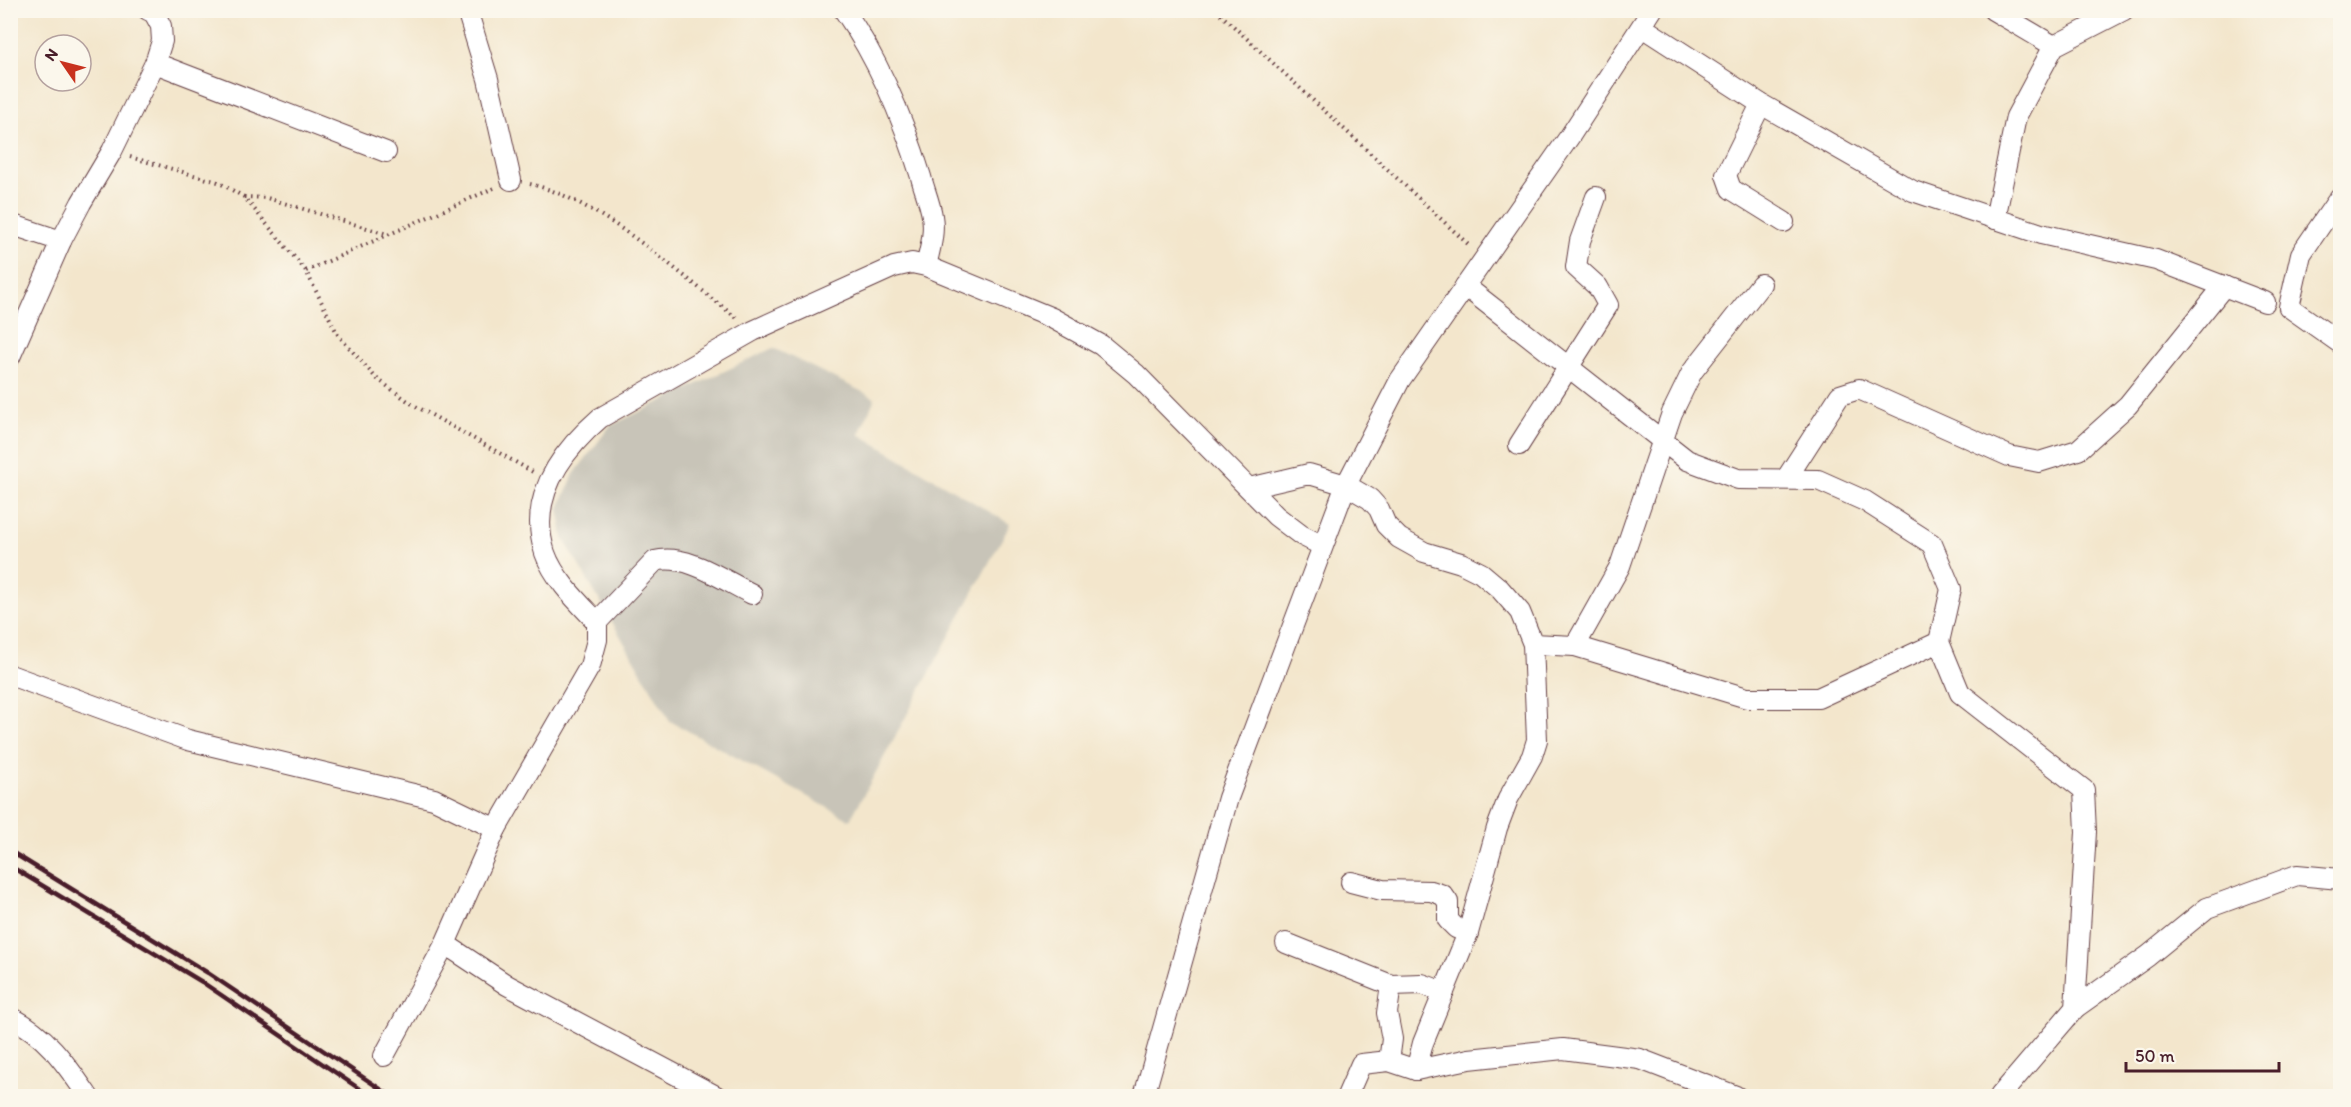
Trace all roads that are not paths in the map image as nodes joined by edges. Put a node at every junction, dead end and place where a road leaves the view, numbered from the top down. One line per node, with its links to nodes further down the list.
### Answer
1 (467, 10): 11 (street)
2 (844, 10): 18 (street)
3 (1993, 10): 7 (street)
4 (2124, 10): 7 (street)
5 (154, 11): 8 (street)
6 (1647, 19): 9 (street); 20 (street)
7 (2054, 46): 14 (street)
8 (155, 63): 10 (street); 17 (street)
9 (1761, 104): 14 (street); 15 (street)
10 (386, 152)
11 (512, 180)
12 (1596, 197): 25 (street)
13 (2340, 197): 23 (street)
14 (1995, 219): 21 (street)
15 (1784, 222)
16 (10, 224): 17 (street)
17 (61, 241): 24 (street)
18 (926, 266): 30 (street); 33 (street)
19 (1761, 284): 26 (street)
20 (1465, 286): 25 (street); 29 (street)
21 (2224, 286): 22 (street); 28 (street)
22 (2265, 302)
23 (2340, 343)
24 (10, 357)
25 (1570, 369): 26 (street); 27 (street)
26 (1663, 440): 28 (street); 36 (street)
27 (1519, 445)
28 (1786, 478): 34 (street)
29 (1346, 485): 30 (street); 31 (street); 35 (street)
30 (1249, 488): 31 (street)
31 (1321, 545): 53 (street)
32 (752, 594): 33 (street)
33 (597, 622): 38 (street)
34 (1940, 642): 36 (street); 46 (street)
35 (1533, 644): 36 (street); 41 (street)
36 (1575, 646)
37 (10, 675): 38 (street)
38 (496, 829): 43 (street)
39 (2340, 879): 46 (street)
40 (1351, 882): 41 (street)
41 (1468, 933): 45 (street)
42 (1286, 943): 44 (street)
43 (444, 944): 48 (street); 52 (street)
44 (1391, 985): 45 (street); 49 (street)
45 (1444, 992): 50 (street)
46 (2075, 1008): 56 (street)
47 (10, 1017): 51 (street)
48 (384, 1056)
49 (1389, 1061): 50 (street); 54 (street)
50 (1416, 1070): 55 (street)
51 (88, 1096)
52 (716, 1096)
53 (1144, 1096)
54 (1347, 1096)
55 (1736, 1096)
56 (2000, 1096)

